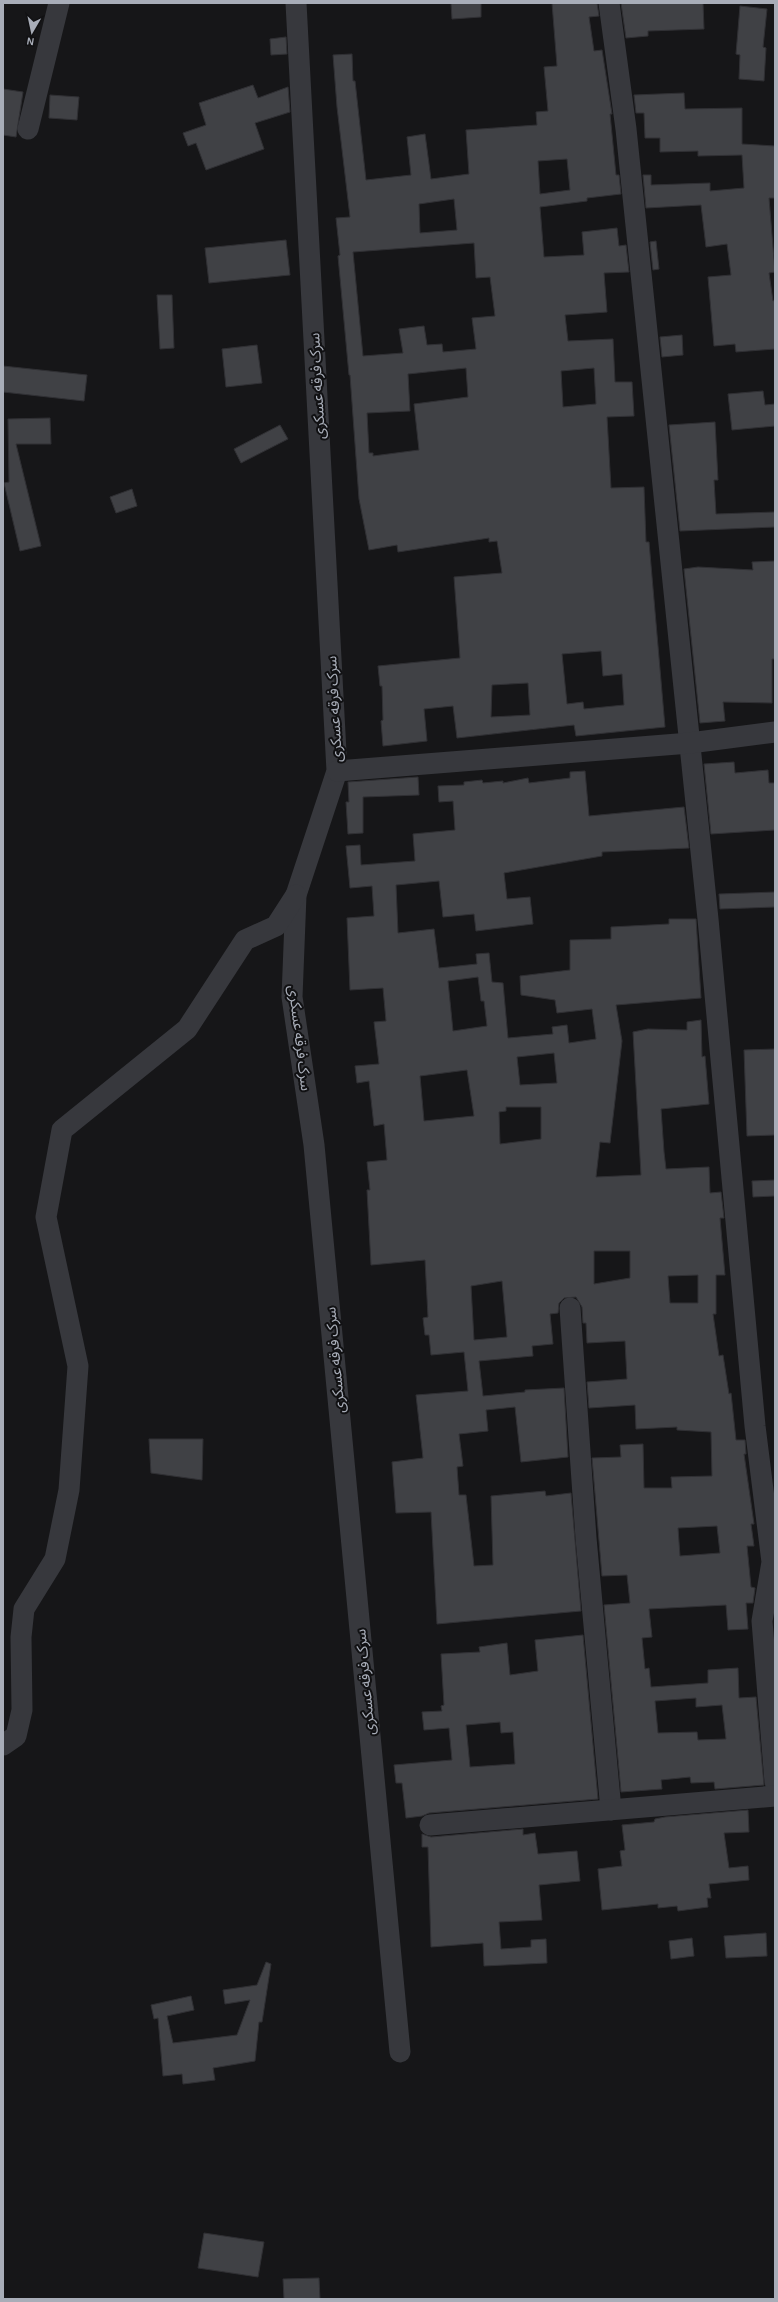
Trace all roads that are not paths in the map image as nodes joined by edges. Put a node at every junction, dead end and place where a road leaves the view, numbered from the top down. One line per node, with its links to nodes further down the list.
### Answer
1 (59, 3): 4 (street)
2 (296, 3): 7 (street, سرک فرقه عسکری)
3 (609, 3): 6 (street)
4 (28, 129)
5 (775, 732): 6 (street)
6 (690, 744): 7 (street); 11 (street)
7 (338, 771): 8 (street, سرک فرقه عسکری)
8 (296, 895): 10 (street); 15 (street, سرک فرقه عسکری)
9 (570, 1308): 13 (street)
10 (3, 1745)
11 (775, 1782)
12 (775, 1796): 13 (street)
13 (612, 1810): 14 (street)
14 (430, 1825)
15 (400, 2052)

